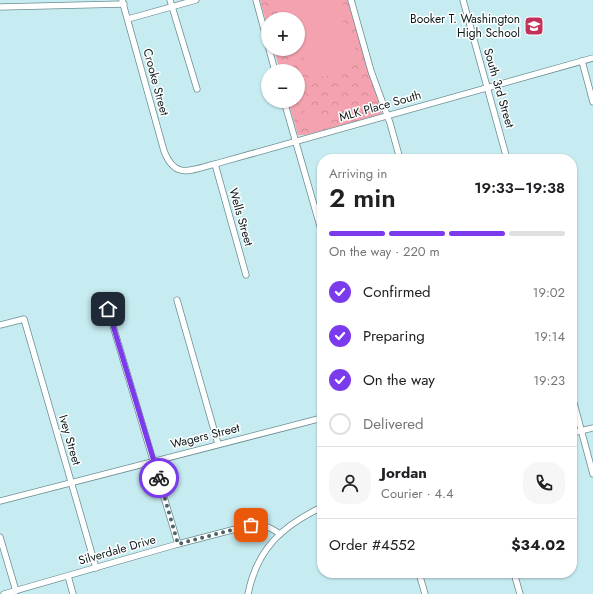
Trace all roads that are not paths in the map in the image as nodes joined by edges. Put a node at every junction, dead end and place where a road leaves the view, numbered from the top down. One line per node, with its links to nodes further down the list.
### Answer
1 (170, 0): 7 (street)
2 (196, 0): 7 (street)
3 (256, 0): 9 (street)
4 (351, 0): 17 (street)
5 (463, 0): 13 (street, South 3rd Street)
6 (123, 2): 8 (street); 10 (street, Crooke Street)
7 (172, 6): 10 (street); 14 (street)
8 (0, 7)
9 (261, 18)
10 (128, 19): 22 (street, Crooke Street)
11 (593, 58): 12 (street, MLK Place South)
12 (582, 61): 13 (street, MLK Place South); 15 (street)
13 (488, 88): 17 (street, MLK Place South); 20 (street, South 3rd Street)
14 (197, 89)
15 (593, 102)
16 (286, 108): 18 (street)
17 (388, 116): 18 (street, MLK Place South); 19 (street)
18 (296, 142): 21 (street, MLK Place South); 23 (street)
19 (399, 154)
20 (506, 154)
21 (215, 164): 22 (street, MLK Place South); 24 (street, Wells Street)
22 (173, 168)
23 (317, 216)
24 (246, 275)
25 (177, 300): 33 (street)
26 (108, 309): 34 (street)
27 (0, 325): 36 (street, Ivey Street)
28 (577, 414): 31 (street)
29 (317, 419): 33 (street, Wagers Street)
30 (593, 428): 31 (street)
31 (582, 431): 32 (street); 35 (street)
32 (577, 432)
33 (218, 444): 34 (street, Wagers Street)
34 (153, 460): 36 (street, Wagers Street); 41 (street)
35 (593, 474)
36 (71, 483): 37 (street, Wagers Street); 42 (street, Ivey Street)
37 (0, 501)
38 (317, 509): 39 (street)
39 (280, 534): 41 (street, Silverdale Drive); 49 (street)
40 (0, 537): 46 (street)
41 (178, 544): 42 (street, Silverdale Drive)
42 (96, 568): 43 (street, Silverdale Drive)
43 (68, 576): 46 (street, Silverdale Drive); 48 (street)
44 (420, 578): 50 (street)
45 (515, 578): 51 (street)
46 (16, 591): 47 (street, Silverdale Drive)
47 (4, 594)
48 (73, 594)
49 (248, 594)
50 (425, 594)
51 (520, 594)

